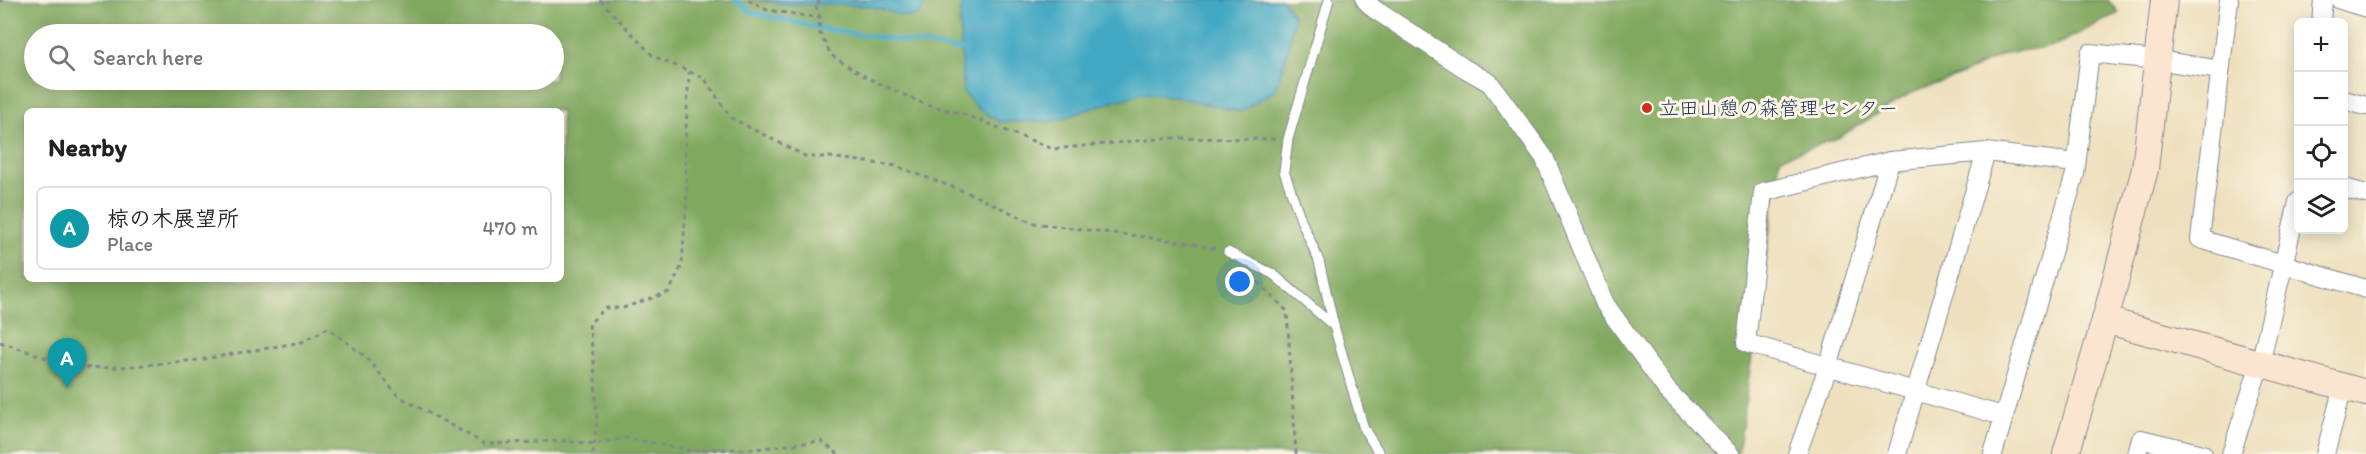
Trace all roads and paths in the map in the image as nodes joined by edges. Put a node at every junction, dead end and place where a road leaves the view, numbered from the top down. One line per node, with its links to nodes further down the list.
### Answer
1 (600, 0): 15 (path)
2 (1329, 0): 18 (lane)
3 (1365, 0): 42 (street)
4 (2164, 0): 13 (street)
5 (2229, 0): 14 (street)
6 (2323, 0): 12 (street)
7 (2340, 0): 10 (street)
8 (751, 1): 11 (path)
9 (817, 2): 11 (path)
10 (2366, 8)
11 (820, 18): 18 (path)
12 (2321, 18)
13 (2157, 60): 14 (street); 21 (street); 29 (street)
14 (2220, 70): 26 (street)
15 (689, 72): 25 (path); 37 (path)
16 (2348, 101): 17 (street)
17 (2366, 106)
18 (1288, 139): 30 (lane)
19 (1986, 152): 20 (street); 21 (street); 35 (street)
20 (1890, 161): 33 (street); 33 (street)
21 (2075, 163): 36 (street)
22 (2348, 189): 23 (street)
23 (2366, 194)
24 (2294, 219): 26 (street)
25 (1228, 252): 30 (lane)
26 (2283, 264): 28 (street); 32 (street)
27 (1252, 276): 40 (path)
28 (2366, 289)
29 (2104, 320): 32 (street); 46 (street)
30 (1334, 326): 41 (lane)
31 (0, 342): 37 (path)
32 (2260, 364): 34 (street); 49 (street)
33 (1828, 367): 35 (street); 43 (street)
34 (2354, 390): 50 (street)
35 (1914, 391): 36 (street); 44 (street)
36 (2003, 416): 45 (street)
37 (594, 444): 38 (path); 39 (path)
38 (593, 454)
39 (838, 454)
40 (1296, 454)
41 (1380, 454)
42 (1730, 454)
43 (1797, 454)
44 (1897, 454)
45 (1993, 454)
46 (2066, 454)
47 (2137, 454): 48 (street)
48 (2203, 454)
49 (2231, 454)
50 (2325, 454)

